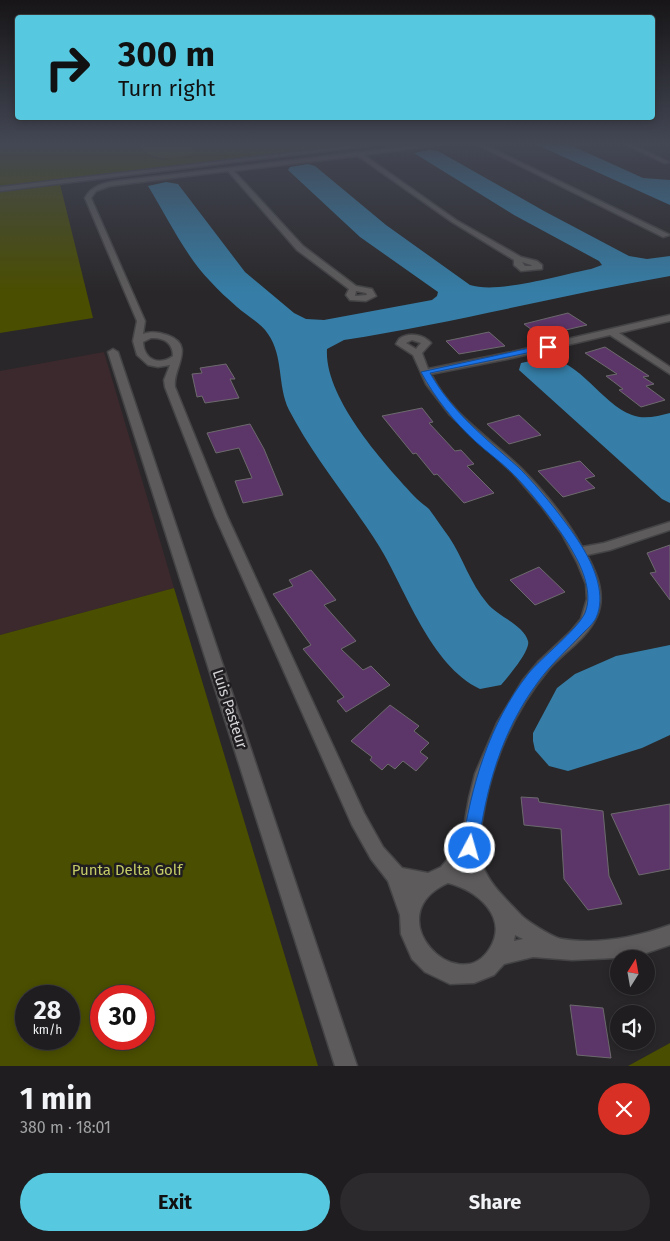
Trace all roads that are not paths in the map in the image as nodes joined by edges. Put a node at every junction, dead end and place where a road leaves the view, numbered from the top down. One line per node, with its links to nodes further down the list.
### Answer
1 (90, 194): 9 (street)
2 (251, 194): 7 (street)
3 (416, 194): 6 (street)
4 (581, 194): 5 (street)
5 (669, 237)
6 (518, 259)
7 (353, 288)
8 (670, 318): 10 (street)
9 (140, 321): 11 (street); 12 (street)
10 (612, 332): 17 (street); 18 (street)
11 (165, 335): 12 (street); 15 (street)
12 (138, 341): 16 (street)
13 (114, 352): 32 (street, Luis Pasteur)
14 (417, 353): 18 (street)
15 (178, 357): 16 (street); 19 (street)
16 (151, 363): 19 (street)
17 (670, 371)
18 (425, 372): 21 (street)
19 (169, 380): 24 (street)
20 (670, 526): 21 (street)
21 (579, 552): 22 (street)
22 (470, 848): 23 (street); 26 (street)
23 (448, 874): 25 (street); 26 (street)
24 (396, 876): 25 (street); 28 (street)
25 (427, 882): 28 (street)
26 (483, 886): 27 (street)
27 (500, 908): 30 (street); 31 (street)
28 (408, 914): 31 (street)
29 (670, 935): 30 (street)
30 (558, 949): 31 (street)
31 (499, 955)
32 (346, 1066)

